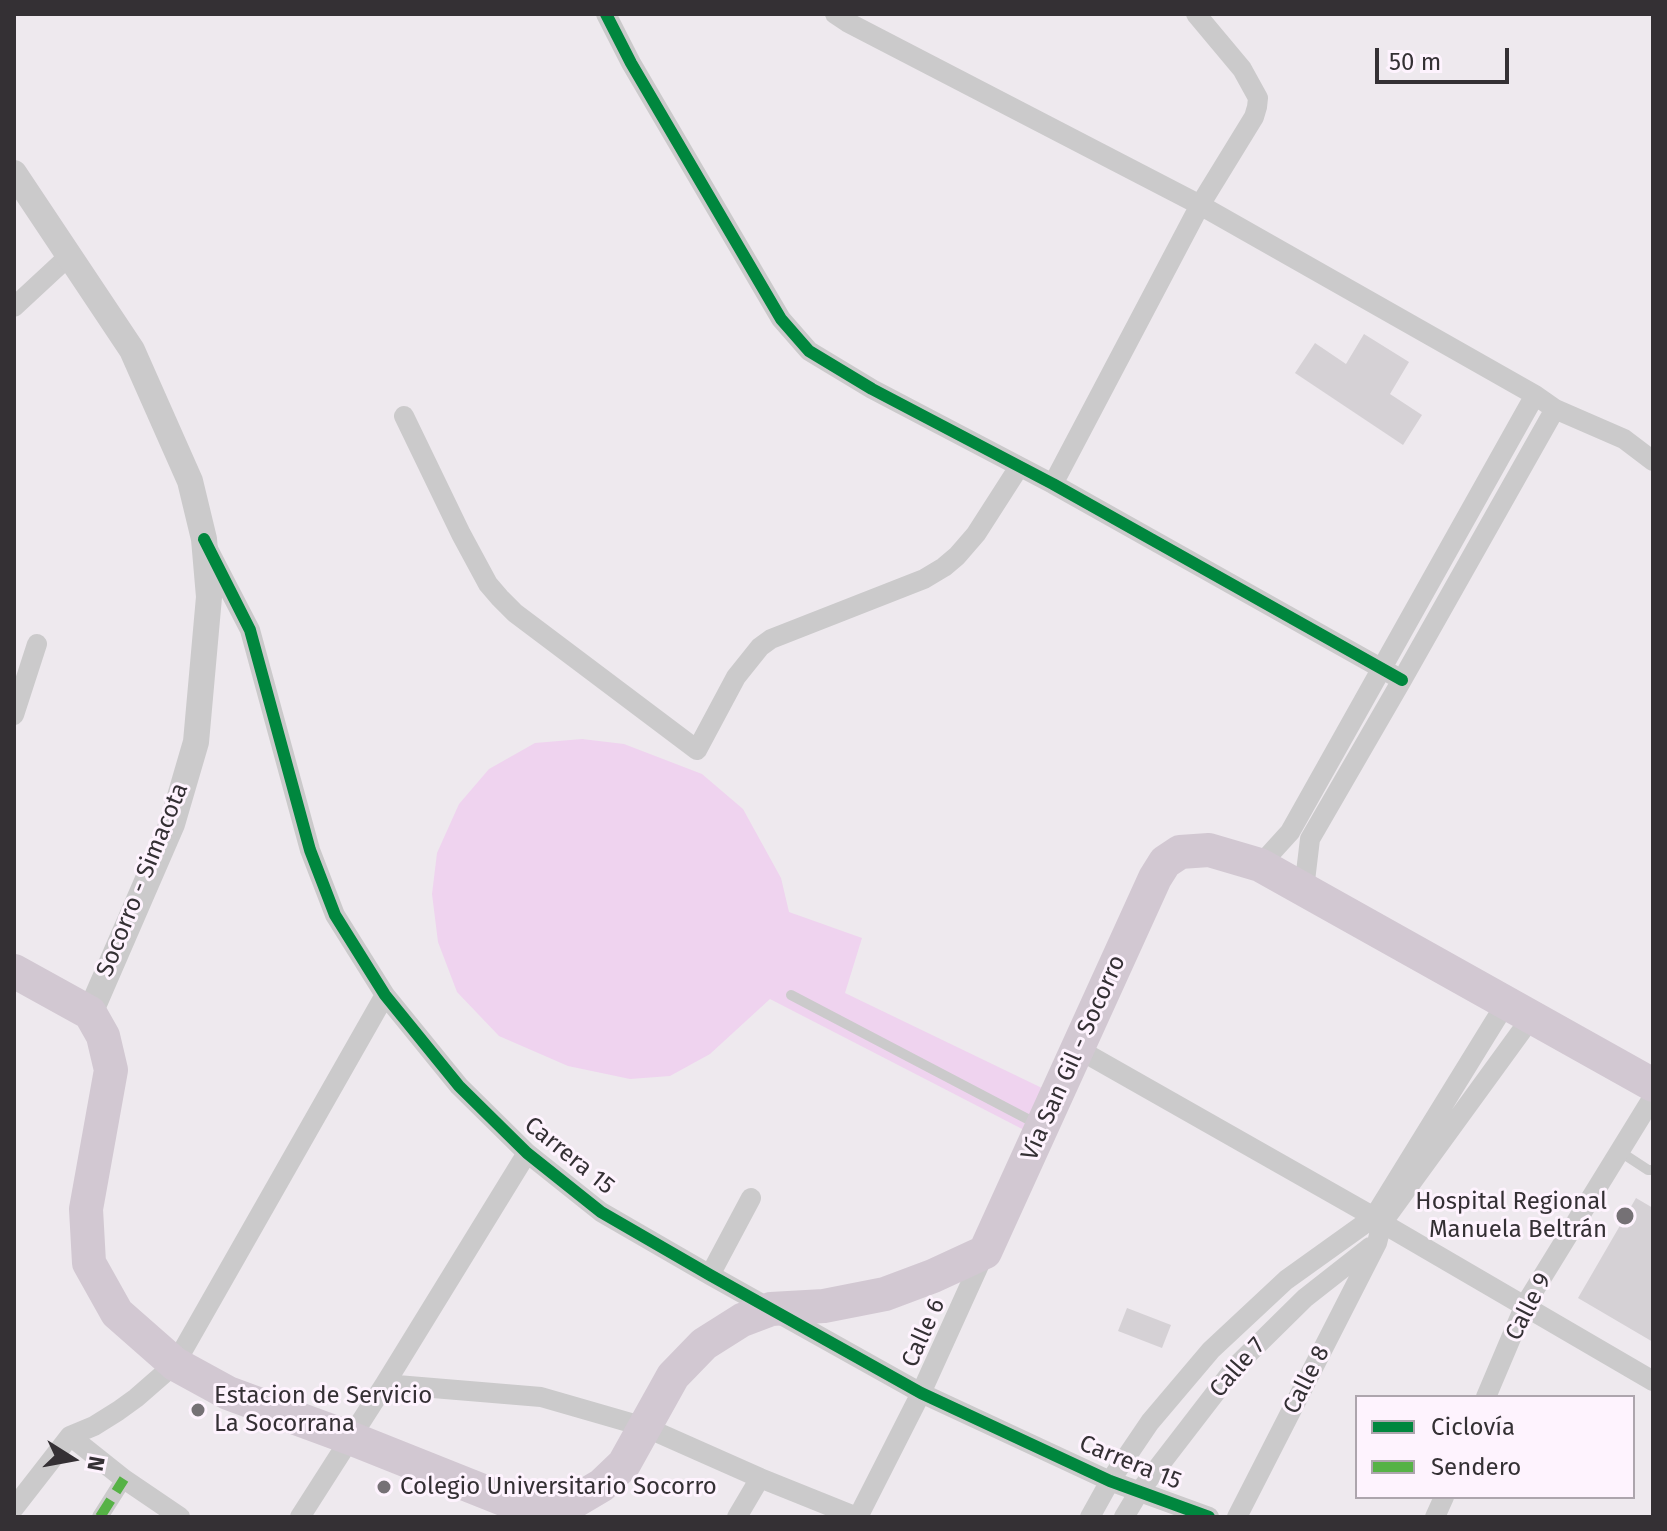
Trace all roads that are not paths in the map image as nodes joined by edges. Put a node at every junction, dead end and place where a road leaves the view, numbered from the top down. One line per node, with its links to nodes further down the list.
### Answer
1 (606, 14): 12 (street)
2 (835, 14): 5 (street)
3 (1196, 14): 5 (street)
4 (14, 173): 6 (street, Socorro - Simacota)
5 (1200, 205): 8 (street); 13 (street)
6 (69, 256): 7 (street); 14 (street, Socorro - Simacota)
7 (14, 307)
8 (1535, 395): 9 (street); 16 (street)
9 (1555, 409): 11 (street); 17 (street)
10 (404, 416): 12 (street)
11 (1653, 461)
12 (1019, 467): 13 (street)
13 (1053, 484): 16 (street)
14 (204, 539): 22 (street, Carrera 15); 25 (street, Socorro - Simacota)
15 (37, 644): 18 (street)
16 (1382, 669): 17 (street); 19 (street)
17 (1402, 680): 20 (street)
18 (14, 715)
19 (1260, 865): 20 (highway, Vía San Gil - Socorro); 26 (highway, Vía San Gil - Socorro)
20 (1304, 889): 24 (highway, Vía San Gil - Socorro)
21 (14, 971): 25 (highway)
22 (385, 995): 31 (street, Carrera 15); 40 (street)
23 (791, 995): 29 (lane)
24 (1519, 1010): 27 (highway, Vía San Gil - Socorro); 34 (street); 34 (street)
25 (90, 1013): 40 (highway)
26 (1078, 1049): 29 (highway, Vía San Gil - Socorro); 34 (street)
27 (1653, 1085)
28 (1653, 1097): 30 (street, Calle 9)
29 (1042, 1127): 35 (highway, Vía San Gil - Socorro)
30 (1619, 1151): 32 (lane); 37 (street, Calle 9)
31 (527, 1153): 36 (street, Carrera 15); 43 (street)
32 (1653, 1170)
33 (751, 1198): 36 (street)
34 (1378, 1228): 37 (street); 39 (street); 41 (street, Calle 7); 63 (street, Calle 8)
35 (985, 1252): 38 (highway); 44 (street, Calle 6)
36 (710, 1275): 38 (street, Carrera 15)
37 (1525, 1305): 42 (street); 45 (street, Calle 9)
38 (771, 1309): 44 (street, Carrera 15); 46 (highway)
39 (1211, 1350): 41 (street); 51 (street)
40 (175, 1364): 47 (street); 48 (highway)
41 (1236, 1366): 52 (street, Calle 7)
42 (1653, 1381)
43 (385, 1384): 46 (street); 48 (street)
44 (921, 1393): 51 (street, Carrera 15); 59 (street, Calle 6)
45 (1487, 1395)
46 (645, 1427): 49 (street); 54 (highway)
47 (70, 1436): 50 (street); 53 (street)
48 (350, 1438): 54 (highway); 57 (street)
49 (760, 1478): 58 (street); 59 (street)
50 (124, 1479): 55 (street); 56 (street)
51 (1110, 1481): 52 (street, Carrera 15); 60 (street)
52 (1139, 1492): 61 (street, Calle 7); 62 (street, Carrera 15)
53 (14, 1508)
54 (537, 1513)
55 (100, 1517)
56 (180, 1517)
57 (300, 1517)
58 (737, 1517)
59 (857, 1517)
60 (1090, 1517)
61 (1124, 1517)
62 (1209, 1517)
63 (1237, 1517)

